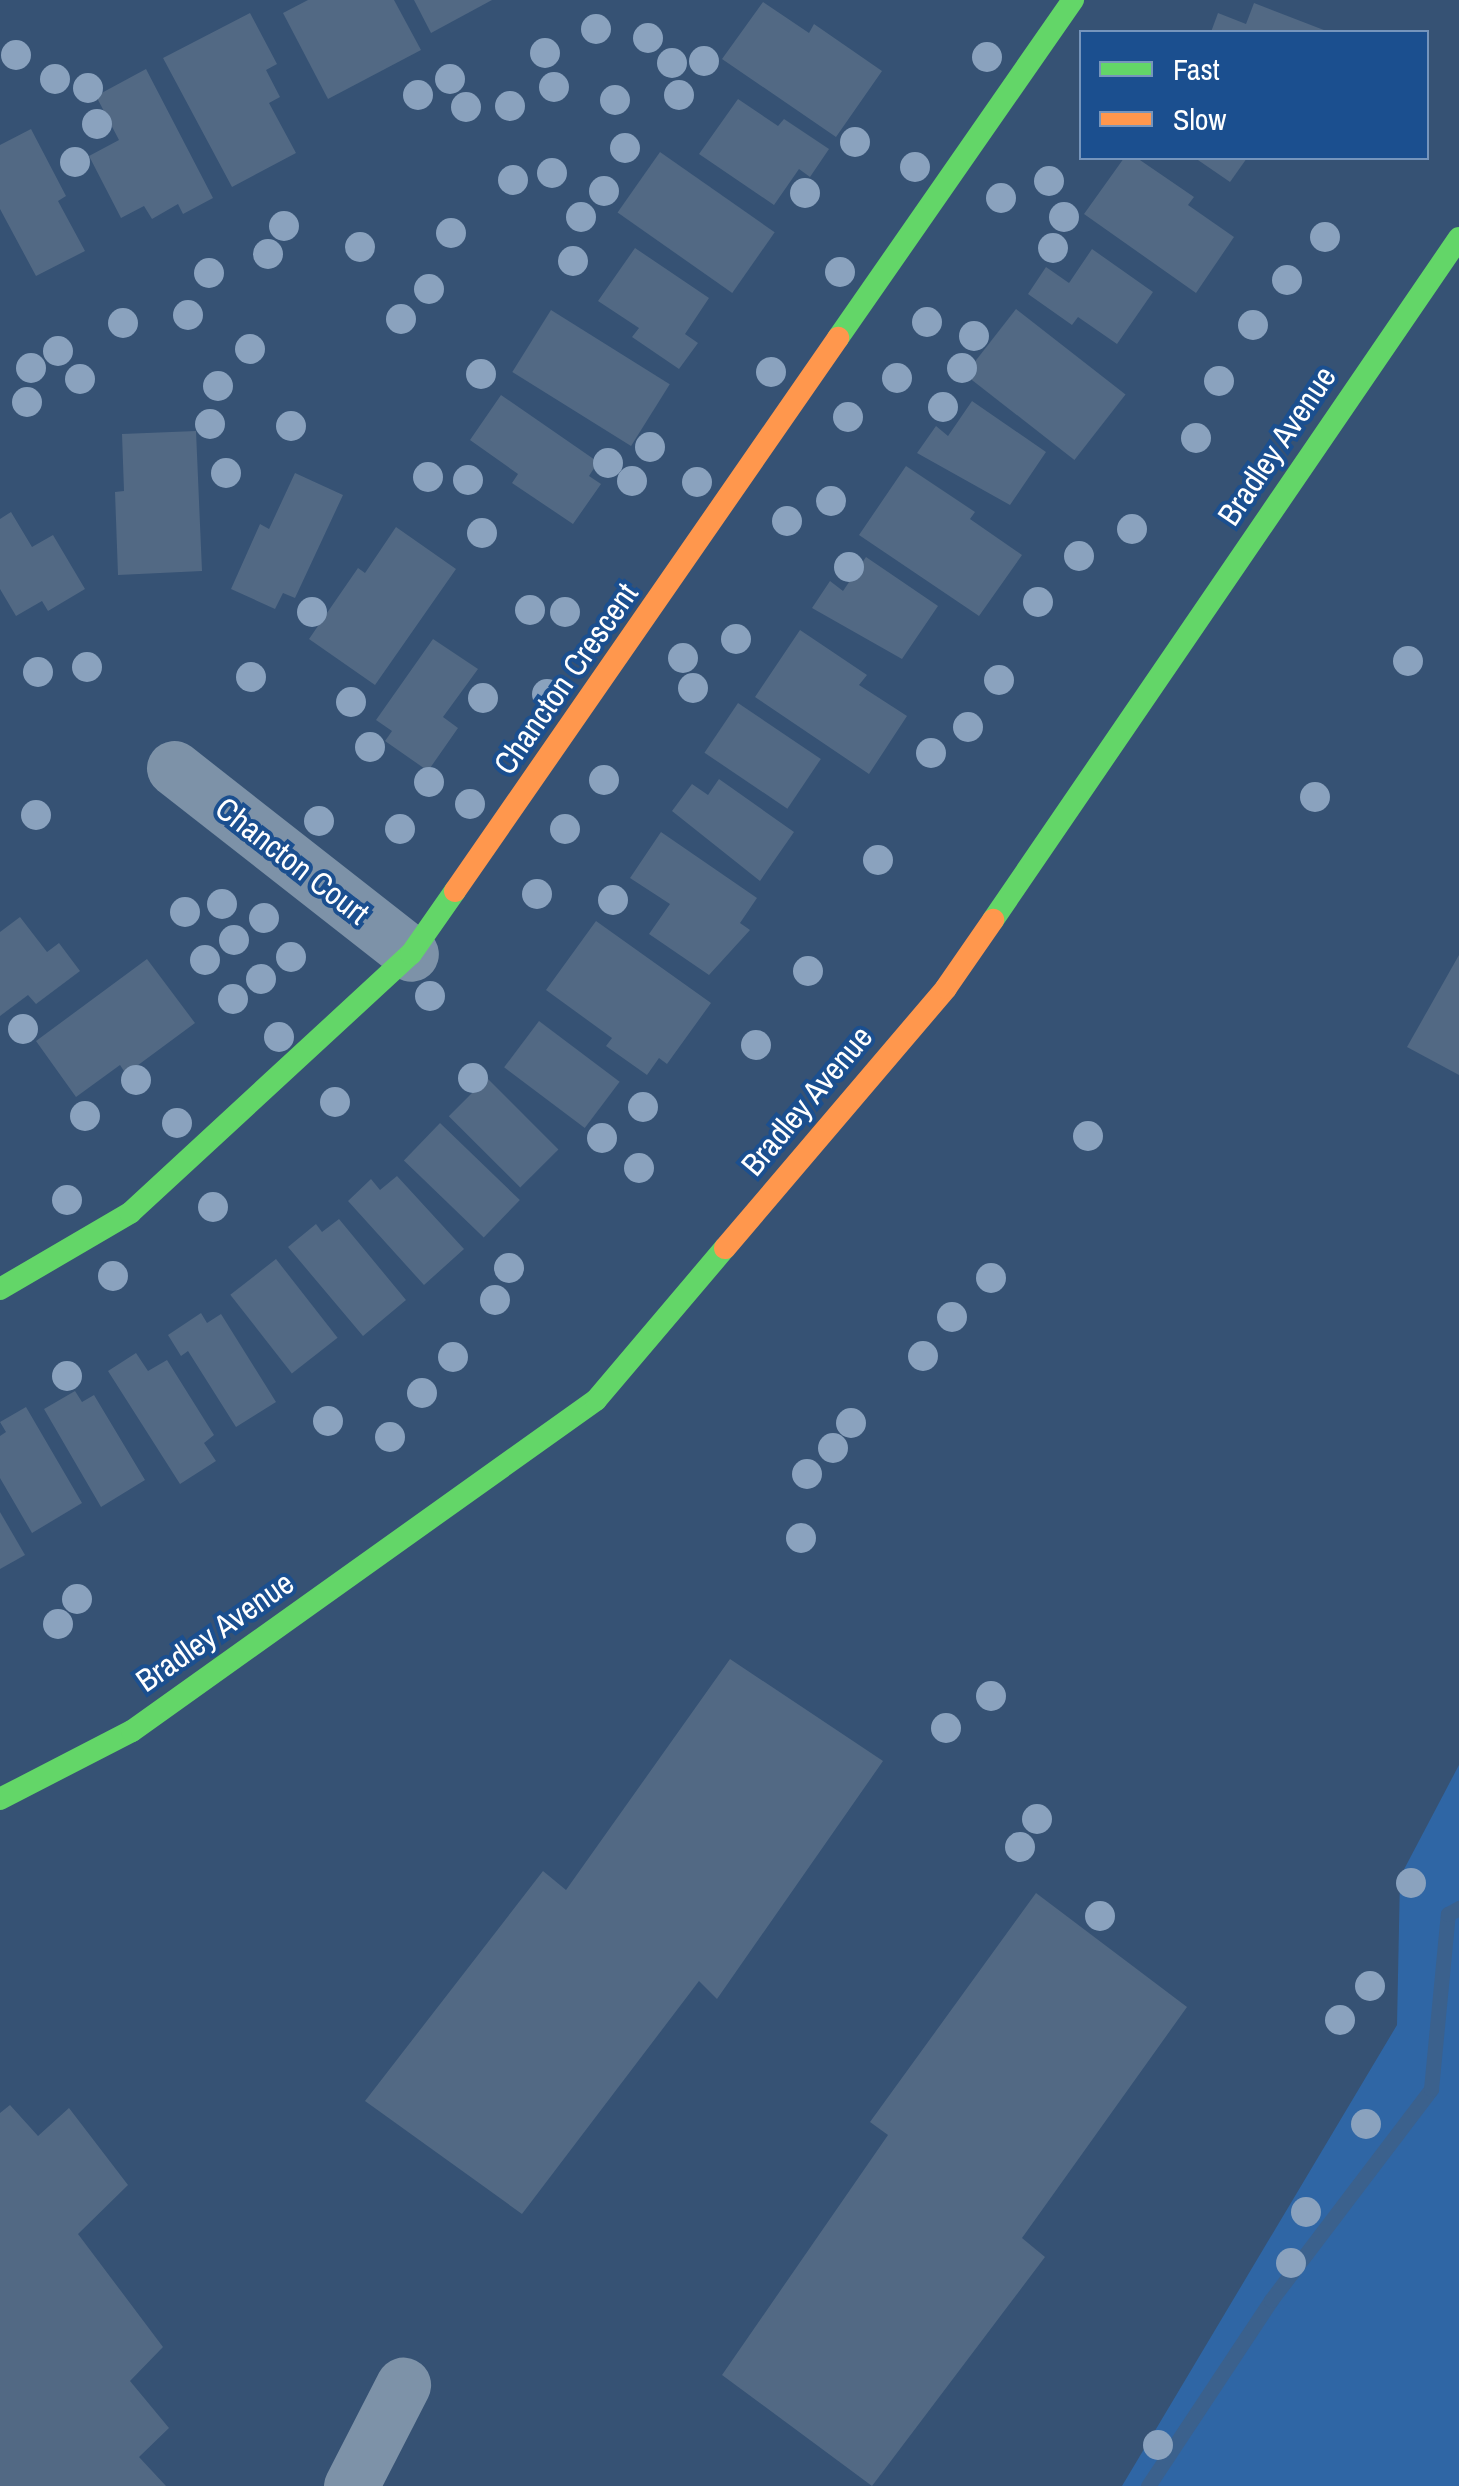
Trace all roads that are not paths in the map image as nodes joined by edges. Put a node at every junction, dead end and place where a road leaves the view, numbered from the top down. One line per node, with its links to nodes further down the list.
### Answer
1 (1073, 0): 4 (main road, Chancton Crescent)
2 (1459, 238): 6 (main road, Bradley Avenue)
3 (174, 768): 4 (street, Chancton Court)
4 (410, 954): 5 (main road, Chancton Crescent)
5 (0, 1289)
6 (0, 1799)
7 (403, 2385): 8 (street)
8 (352, 2486)

